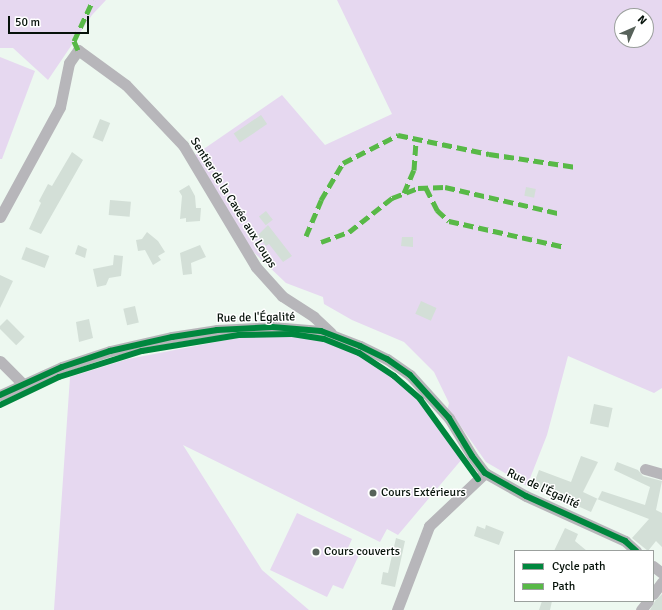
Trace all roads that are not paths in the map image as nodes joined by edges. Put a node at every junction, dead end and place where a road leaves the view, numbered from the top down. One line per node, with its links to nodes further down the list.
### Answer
1 (0, 217): 2 (street, Sentier de la Cavée aux Loups)
2 (332, 334): 4 (street, Rue de l'Égalité); 7 (street, Rue de l'Égalité)
3 (0, 361): 4 (street)
4 (23, 384): 5 (street, Rue de l'Égalité)
5 (0, 395)
6 (645, 469): 8 (street)
7 (485, 473): 9 (street, Rue de l'Égalité); 15 (street)
8 (662, 474)
9 (635, 550)
10 (654, 567): 11 (street)
11 (662, 573)
12 (662, 582): 13 (street)
13 (654, 593)
14 (647, 602): 16 (street)
15 (397, 610)
16 (641, 610)

